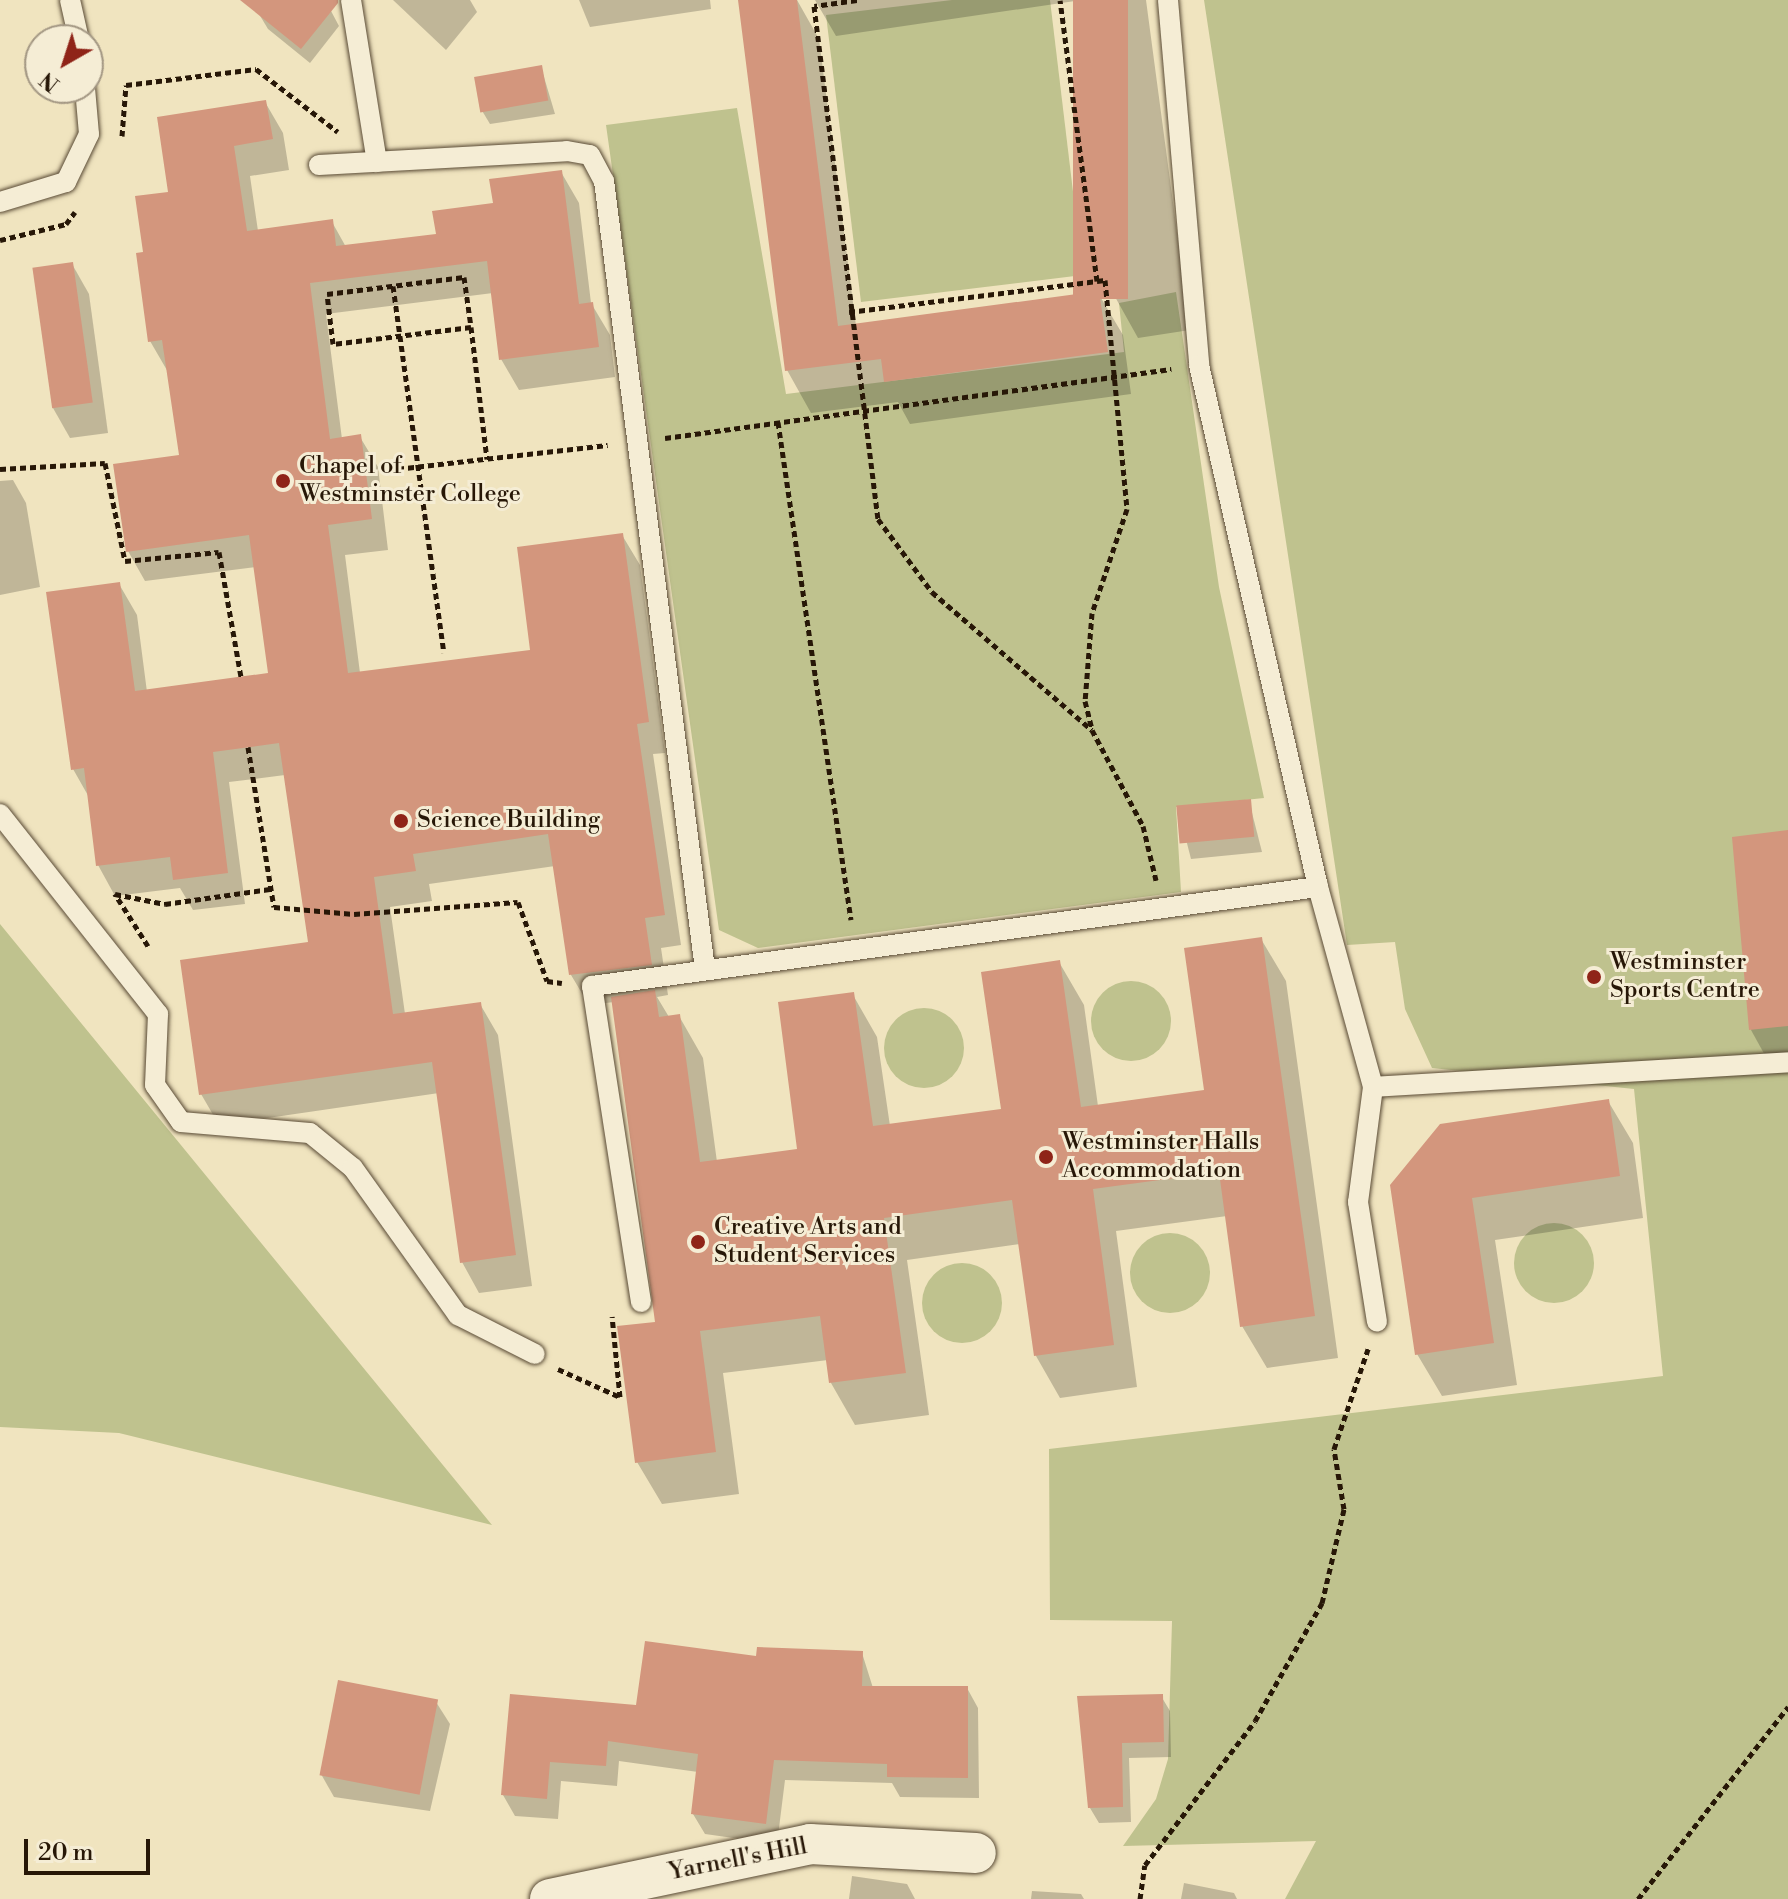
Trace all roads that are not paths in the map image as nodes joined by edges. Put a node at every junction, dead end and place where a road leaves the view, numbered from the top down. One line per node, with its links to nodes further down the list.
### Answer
1 (70, 0): 4 (lane)
2 (351, 0): 6 (lane)
3 (1168, 0): 10 (lane)
4 (75, 24)
5 (86, 104): 8 (lane)
6 (377, 162): 7 (lane); 11 (lane)
7 (319, 165)
8 (0, 202)
9 (0, 814): 16 (lane)
10 (1318, 887): 11 (lane); 13 (lane)
11 (705, 969): 14 (lane)
12 (1788, 1062): 13 (lane)
13 (1373, 1087): 15 (lane)
14 (641, 1302)
15 (1377, 1322)
16 (535, 1354)
17 (976, 1853): 18 (street, Yarnell's Hill)
18 (550, 1899)

